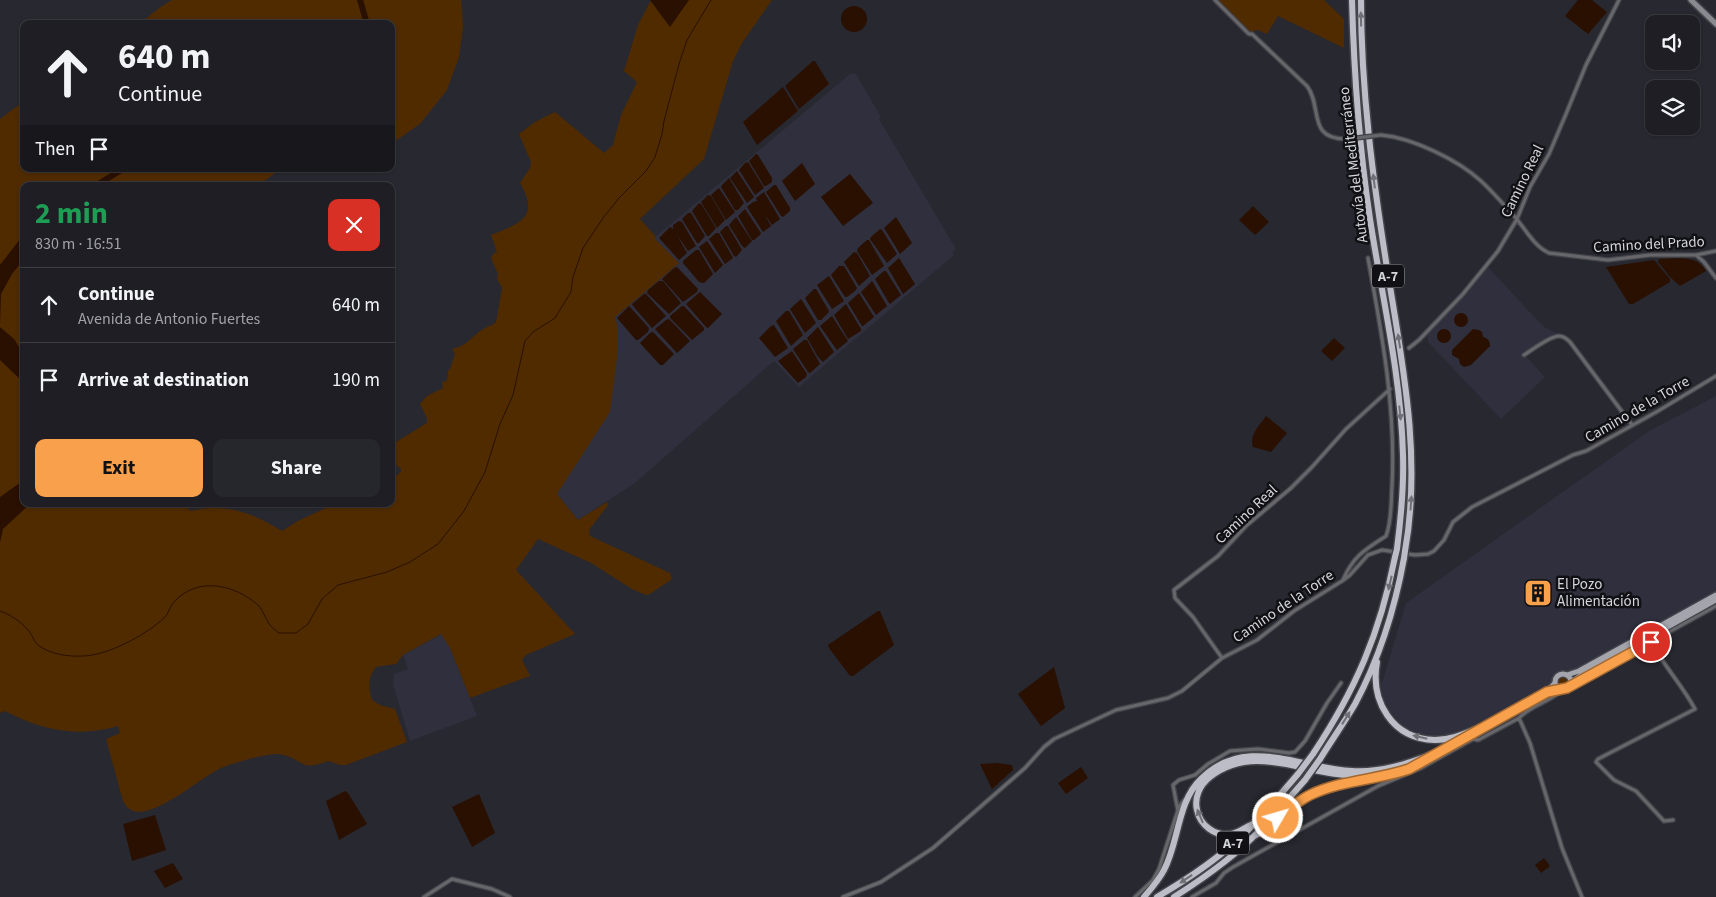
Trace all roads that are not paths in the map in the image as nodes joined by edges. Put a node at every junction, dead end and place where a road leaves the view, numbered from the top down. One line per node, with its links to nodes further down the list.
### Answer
1 (1215, 0): 7 (street, Camino del Prado, bridge)
2 (1352, 0): 42 (highway, Autovía del Mediterráneo / A-7, one-way to 42, bridge)
3 (1361, 0): 22 (highway, Autovía del Mediterráneo / A-7, one-way to 3)
4 (1619, 0): 7 (street, Camino Real)
5 (1690, 0): 6 (main road)
6 (1716, 24)
7 (1517, 219): 9 (street, Camino del Prado); 12 (street, Camino Real)
8 (1716, 251): 9 (street, Camino del Prado)
9 (1696, 254): 11 (street)
10 (1368, 258): 15 (street)
11 (1716, 278)
12 (1409, 348)
13 (1524, 355): 16 (street)
14 (1716, 376): 16 (street, Camino de la Torre)
15 (1390, 389): 17 (street); 23 (street, Camino Real)
16 (1632, 425): 17 (street, Camino de la Torre)
17 (1342, 580): 23 (street, Camino de la Torre)
18 (1716, 595): 24 (main road)
19 (1716, 600): 27 (main road)
20 (1716, 606): 21 (street)
21 (1651, 642): 27 (street); 41 (street)
22 (1379, 650): 31 (highway, one-way to 22); 44 (highway, Autovía del Mediterráneo / A-7, one-way to 22, bridge)
23 (1222, 658): 47 (street, Camino de la Torre)
24 (1567, 676): 26 (main road); 27 (main road)
25 (1341, 683): 37 (street)
26 (1555, 683): 28 (main road); 29 (main road)
27 (1570, 685): 28 (main road)
28 (1561, 689): 29 (main road); 30 (street)
29 (1547, 692): 31 (main road)
30 (1519, 718): 33 (street); 53 (street)
31 (1484, 726): 32 (main road)
32 (1473, 736): 33 (street); 33 (street); 34 (highway); 52 (street)
33 (1483, 737)
34 (1444, 750): 35 (highway); 36 (highway)
35 (1423, 762): 42 (highway, one-way to 35); 44 (highway)
36 (1188, 795): 37 (street); 38 (highway)
37 (1176, 796): 38 (street); 39 (street)
38 (1183, 805): 39 (street); 40 (highway)
39 (1178, 811): 40 (street)
40 (1179, 818): 43 (highway)
41 (1673, 820)
42 (1255, 822): 50 (highway, Autovía del Mediterráneo / A-7, one-way to 50)
43 (1177, 827): 48 (street); 49 (highway)
44 (1256, 835): 51 (highway, Autovía del Mediterráneo / A-7)
45 (424, 897): 46 (street)
46 (510, 897)
47 (843, 897)
48 (1135, 897)
49 (1144, 897)
50 (1157, 897)
51 (1174, 897)
52 (1192, 897)
53 (1582, 897)

